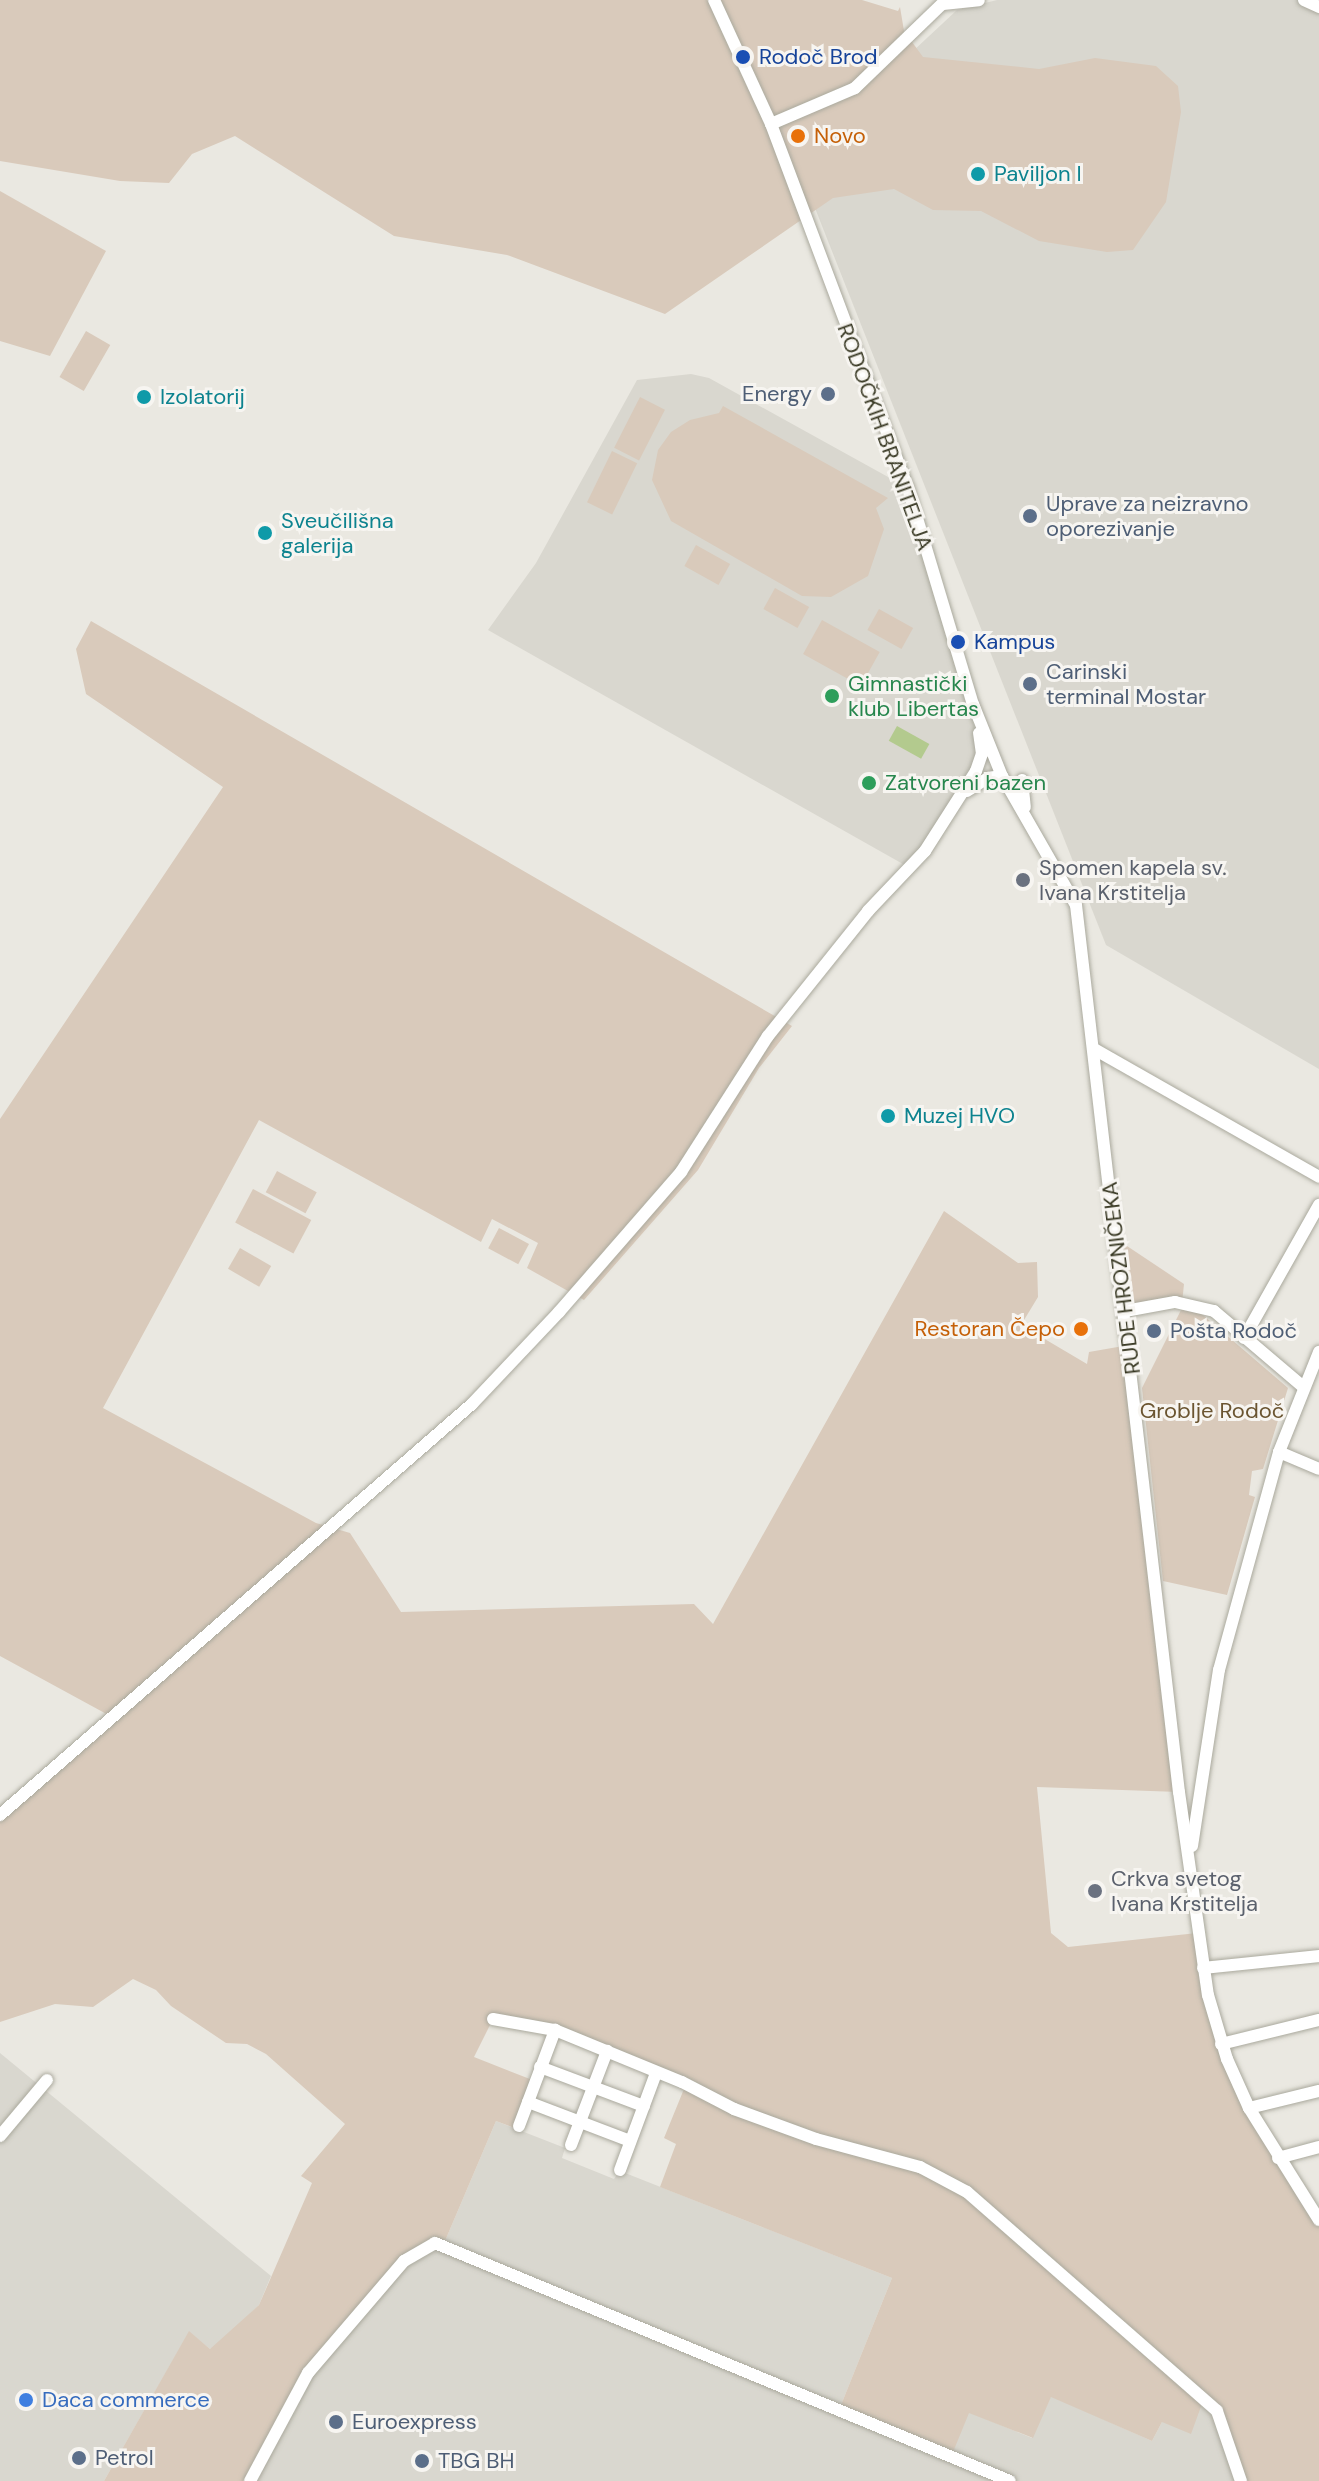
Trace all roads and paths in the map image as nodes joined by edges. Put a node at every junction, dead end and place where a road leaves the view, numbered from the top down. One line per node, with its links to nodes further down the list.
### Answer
1 (714, 0): 6 (street, RODOČKIH BRANITELJA)
2 (979, 0): 4 (street)
3 (1304, 0): 5 (street)
4 (945, 2): 6 (street)
5 (1319, 7)
6 (771, 124): 7 (street, RODOČKIH BRANITELJA)
7 (973, 704): 8 (street, RODOČKIH BRANITELJA); 9 (street)
8 (999, 770): 9 (street); 11 (street, RODOČKIH BRANITELJA); 12 (street)
9 (976, 771): 12 (street)
10 (1022, 780): 13 (street)
11 (1013, 795): 13 (street, RUDE HROZNIČEKA)
12 (962, 796): 23 (street)
13 (1030, 821): 14 (street, RUDE HROZNIČEKA)
14 (1094, 1049): 15 (street); 17 (street, RUDE HROZNIČEKA)
15 (1319, 1177)
16 (1319, 1205): 18 (street)
17 (1125, 1311): 18 (street); 24 (street, RUDE HROZNIČEKA)
18 (1244, 1338): 20 (street)
19 (1319, 1352): 20 (street)
20 (1302, 1386): 21 (street)
21 (1279, 1452): 22 (street); 24 (street)
22 (1319, 1469)
23 (0, 1815)
24 (1190, 1859): 26 (street, RUDE HROZNIČEKA)
25 (1319, 1956): 26 (street)
26 (1203, 1968): 30 (street, RUDE HROZNIČEKA)
27 (493, 2019): 29 (street)
28 (1319, 2020): 30 (street)
29 (555, 2030): 31 (street); 32 (street)
30 (1221, 2044): 39 (street, RUDE HROZNIČEKA)
31 (607, 2051): 33 (street); 35 (street)
32 (540, 2067): 35 (street); 37 (street)
33 (656, 2073): 38 (street); 53 (street)
34 (47, 2080): 42 (street)
35 (593, 2087): 38 (street); 40 (street)
36 (1319, 2091): 39 (street)
37 (528, 2102): 40 (street); 41 (street)
38 (644, 2106): 43 (street)
39 (1249, 2108): 46 (street, RUDE HROZNIČEKA)
40 (580, 2120): 43 (street); 44 (street)
41 (519, 2126)
42 (0, 2136)
43 (630, 2141): 47 (street)
44 (571, 2145)
45 (1319, 2147): 46 (street)
46 (1278, 2158): 49 (street, RUDE HROZNIČEKA)
47 (620, 2170)
48 (1319, 2196): 49 (street)
49 (1306, 2200): 50 (street, RUDE HROZNIČEKA)
50 (1319, 2220)
51 (250, 2481): 52 (street)
52 (1010, 2481)
53 (1241, 2481)

